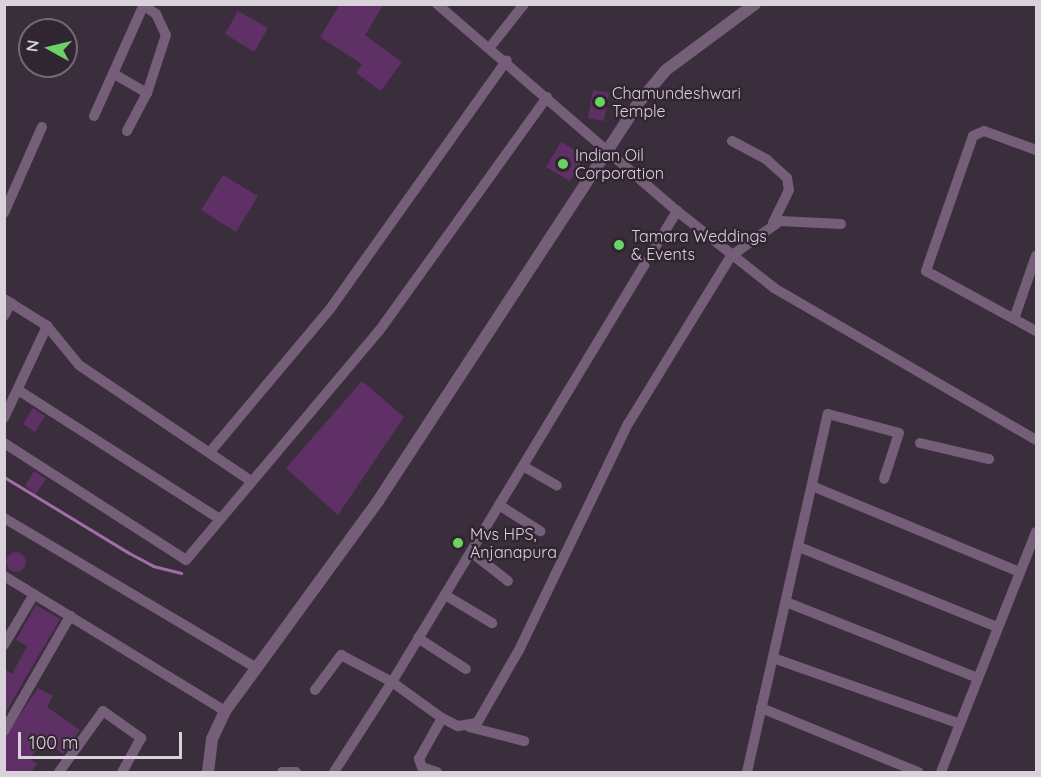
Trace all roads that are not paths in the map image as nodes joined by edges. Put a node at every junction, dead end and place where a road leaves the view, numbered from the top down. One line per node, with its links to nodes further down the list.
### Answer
1 (437, 4): 5 (street)
2 (524, 4): 5 (street)
3 (755, 4): 15 (street)
4 (143, 5): 7 (street); 8 (street)
5 (491, 46): 6 (street)
6 (507, 60): 9 (street); 32 (street)
7 (114, 74): 8 (street); 10 (street)
8 (147, 93): 12 (street)
9 (547, 97): 15 (street); 36 (street)
10 (94, 116)
11 (42, 127): 17 (street)
12 (127, 130)
13 (732, 141): 18 (street)
14 (1036, 150): 24 (street)
15 (607, 152): 16 (street); 58 (street)
16 (677, 211): 20 (street); 34 (street)
17 (4, 213)
18 (773, 223): 19 (street); 20 (street)
19 (842, 224)
20 (731, 256): 29 (street); 67 (street)
21 (1036, 256): 24 (street)
22 (8, 301): 23 (street); 25 (street)
23 (4, 316)
24 (1014, 319): 26 (street)
25 (47, 326): 27 (street); 32 (street)
26 (1036, 331)
27 (18, 390): 28 (street); 41 (street)
28 (4, 418)
29 (1036, 440)
30 (4, 443): 41 (street)
31 (920, 443): 33 (street)
32 (210, 452): 36 (street)
33 (989, 459)
34 (523, 466): 37 (street); 39 (street)
35 (884, 479): 38 (street)
36 (251, 481): 41 (street)
37 (557, 486)
38 (812, 486): 44 (street); 46 (street)
39 (499, 505): 42 (street); 45 (street)
40 (4, 518): 58 (street)
41 (220, 519)
42 (540, 531)
43 (1036, 532): 46 (street)
44 (799, 547): 51 (street); 54 (street)
45 (471, 552): 48 (street); 50 (street)
46 (1020, 572): 54 (street)
47 (4, 576): 49 (street)
48 (508, 581)
49 (34, 594): 52 (street); 56 (street)
50 (445, 595): 53 (street); 55 (street)
51 (786, 602): 57 (street); 60 (street)
52 (70, 616): 64 (street); 68 (street)
53 (492, 623)
54 (997, 627): 60 (street)
55 (418, 639): 59 (street); 61 (street)
56 (4, 645)
57 (773, 658): 63 (street); 66 (street)
58 (255, 667): 64 (street)
59 (466, 669)
60 (978, 678): 66 (street)
61 (392, 682): 62 (street); 65 (street); 75 (street)
62 (315, 690)
63 (761, 708): 77 (street); 78 (street)
64 (225, 711): 72 (street)
65 (442, 718): 67 (street); 76 (street)
66 (960, 724): 79 (street)
67 (469, 727): 69 (street)
68 (4, 731)
69 (524, 741)
70 (59, 772): 71 (street)
71 (122, 772)
72 (208, 772)
73 (282, 772): 74 (street)
74 (296, 772)
75 (334, 772)
76 (437, 772)
77 (750, 772)
78 (918, 772)
79 (941, 772)

